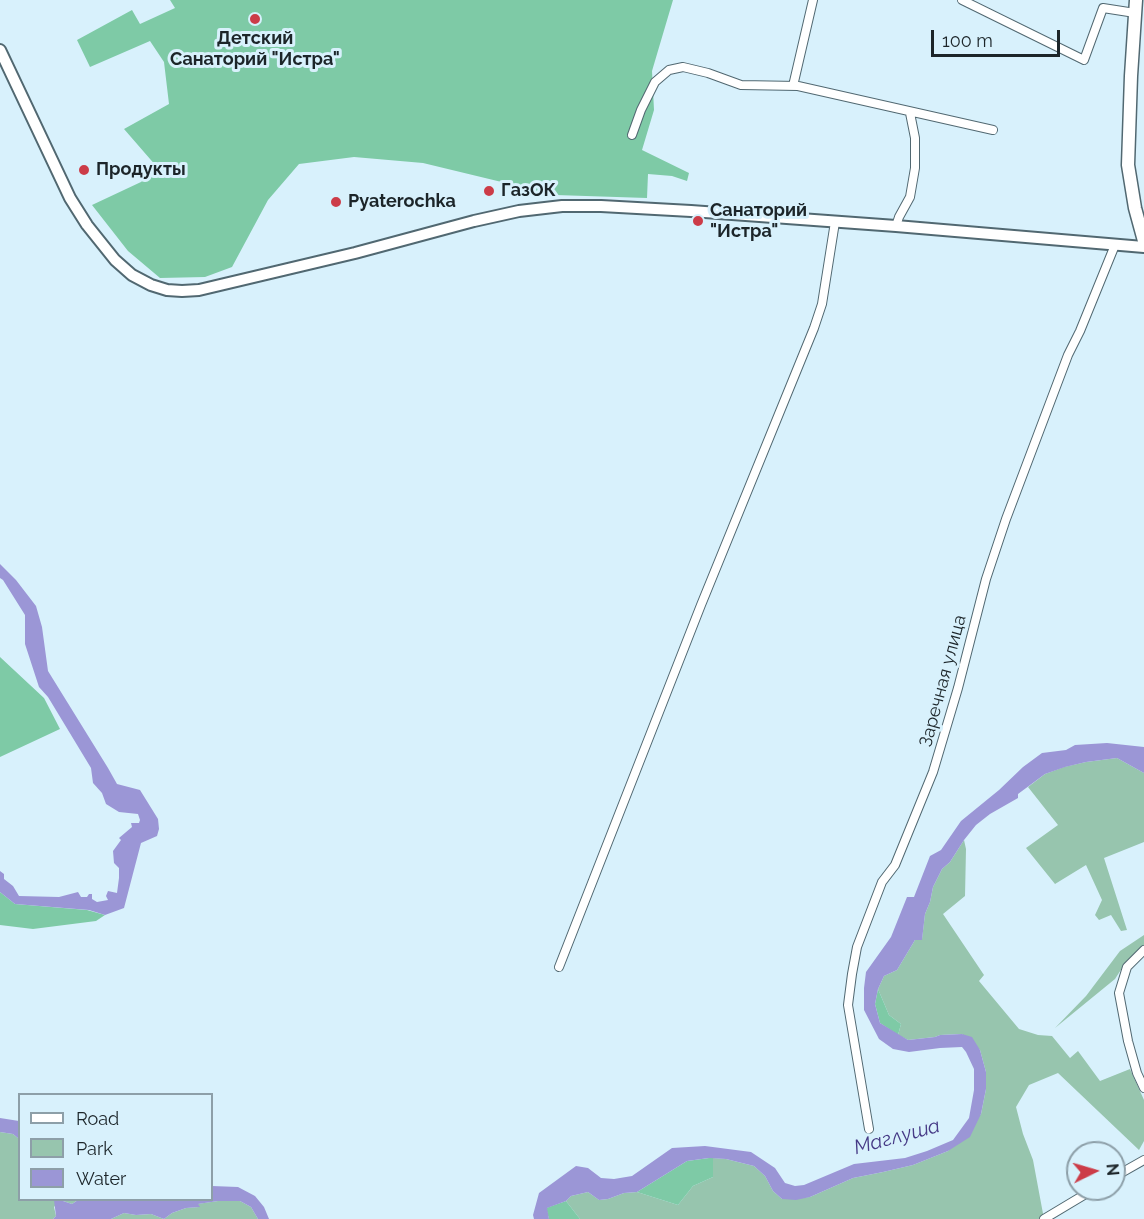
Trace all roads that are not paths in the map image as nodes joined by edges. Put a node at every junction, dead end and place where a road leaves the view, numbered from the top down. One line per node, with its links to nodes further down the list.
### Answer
1 (813, 0): 6 (street)
2 (963, 0): 4 (street)
3 (1136, 0): 4 (main road)
4 (1135, 13): 12 (main road)
5 (0, 50): 10 (main road)
6 (793, 86): 7 (street); 9 (street)
7 (910, 113): 8 (street); 11 (street)
8 (993, 130)
9 (632, 135)
10 (835, 222): 11 (main road); 16 (street)
11 (896, 226): 13 (main road)
12 (1144, 242)
13 (1115, 245): 14 (main road); 18 (street, Заречная улица)
14 (1144, 247)
15 (1144, 950): 17 (street)
16 (559, 967)
17 (1144, 1088)
18 (869, 1129)
19 (1144, 1160): 20 (street)
20 (1126, 1170)
21 (1074, 1201): 22 (street)
22 (1044, 1219)

